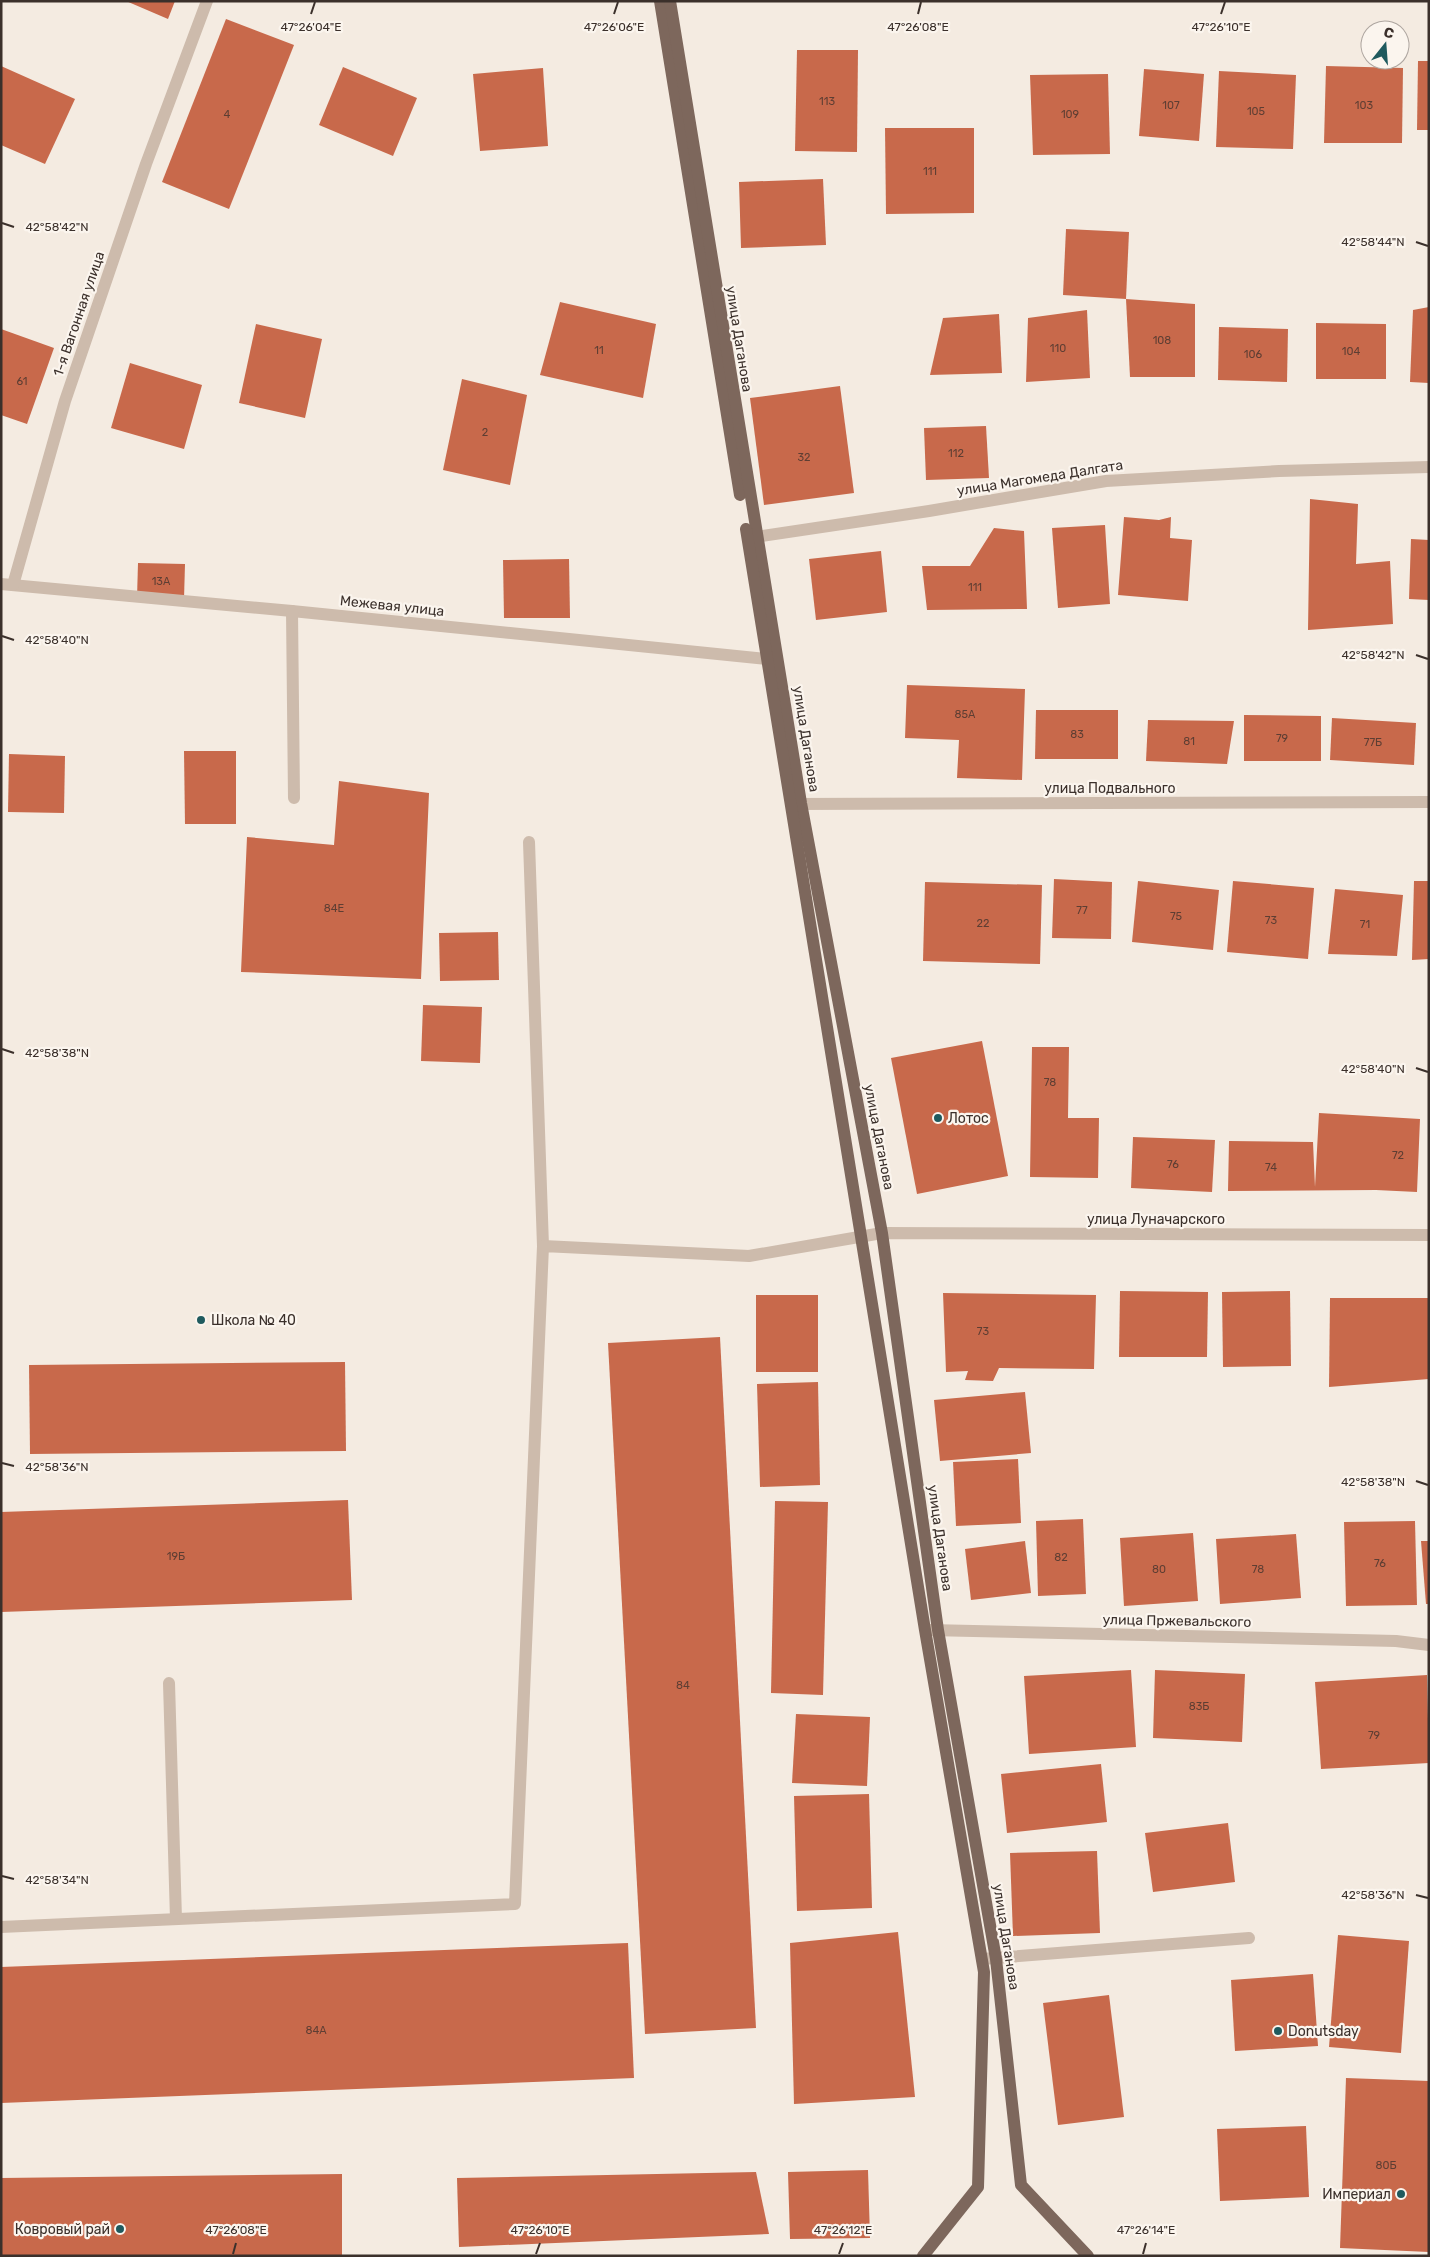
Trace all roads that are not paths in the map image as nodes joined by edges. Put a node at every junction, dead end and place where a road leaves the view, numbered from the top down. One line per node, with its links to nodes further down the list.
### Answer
1 (206, 1): 6 (street, 1-я Вагонная улица)
2 (660, 1): 5 (main road, улица Даганова)
3 (670, 1): 5 (main road, улица Даганова)
4 (1429, 467): 5 (street, улица Магомеда Далгата)
5 (752, 538): 8 (main road, улица Даганова)
6 (7, 585): 7 (street, Межевая улица)
7 (292, 611): 8 (street, Межевая улица); 9 (street)
8 (773, 660): 11 (main road, улица Даганова)
9 (294, 798)
10 (1429, 802): 11 (street, улица Подвального)
11 (796, 804): 13 (main road, улица Даганова); 15 (main road, улица Даганова)
12 (529, 842): 16 (street)
13 (882, 1233): 14 (street, улица Луначарского); 15 (street, улица Луначарского); 17 (main road, улица Даганова)
14 (1429, 1235)
15 (860, 1236): 16 (street, улица Луначарского); 17 (main road, улица Даганова)
16 (543, 1246): 20 (street)
17 (932, 1630): 18 (street, улица Пржевальского); 23 (main road, улица Даганова); 24 (main road, улица Даганова)
18 (1429, 1645)
19 (169, 1684): 20 (street)
20 (176, 1919): 21 (street)
21 (1, 1927)
22 (1249, 1938): 24 (street)
23 (982, 1959): 24 (street); 25 (main road, улица Даганова)
24 (996, 1959): 26 (main road, улица Даганова)
25 (924, 2256)
26 (1088, 2256)

